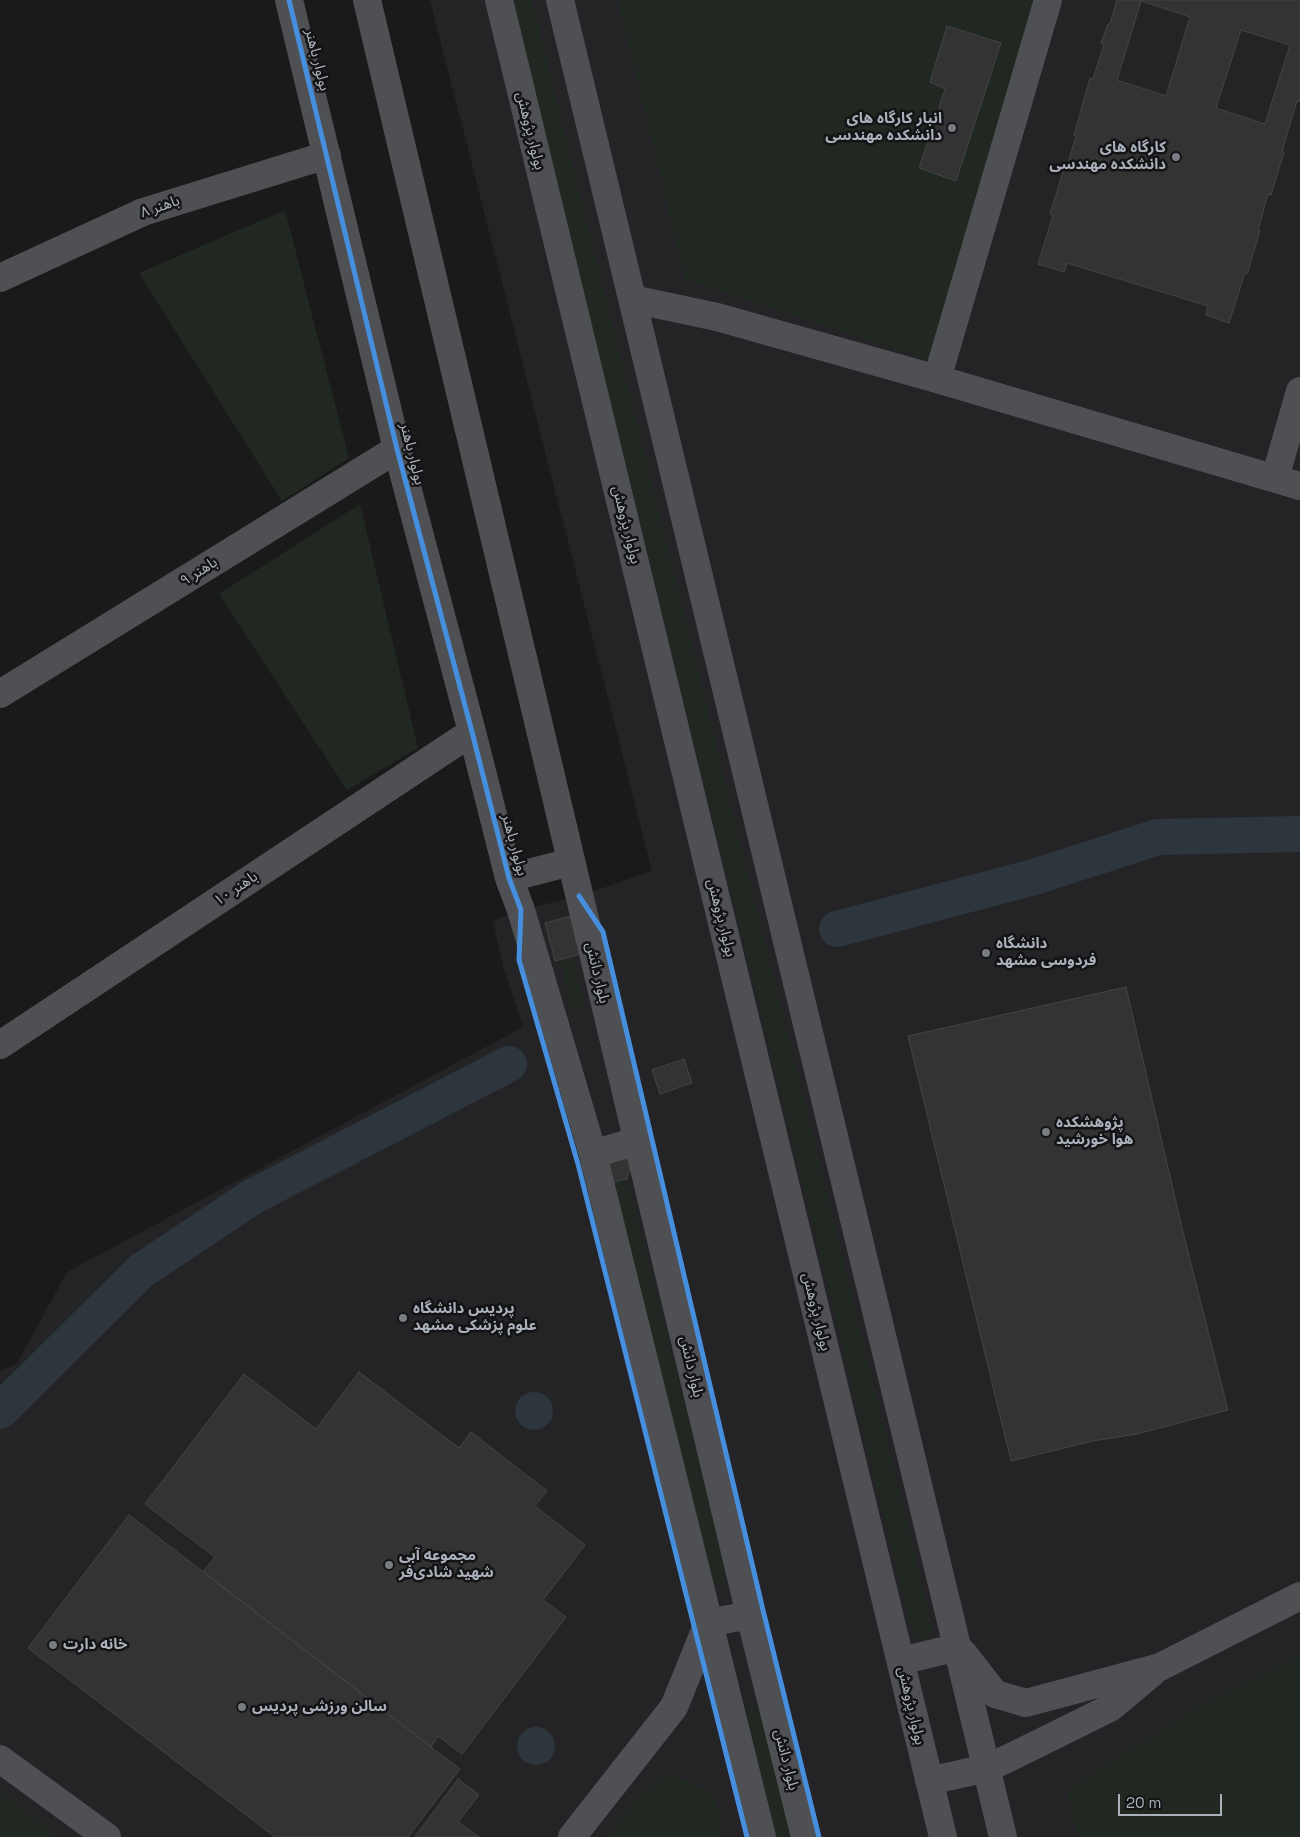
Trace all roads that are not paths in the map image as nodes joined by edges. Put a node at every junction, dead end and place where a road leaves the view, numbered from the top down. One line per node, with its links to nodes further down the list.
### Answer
1 (289, 0): 6 (street, بولوار باهنر)
2 (367, 0): 15 (street)
3 (499, 0): 24 (street, بولوار پژوهش)
4 (560, 0): 8 (street)
5 (1048, 0): 9 (street)
6 (327, 155): 7 (street, باهنر ۸); 11 (street, بولوار باهنر)
7 (0, 278)
8 (632, 300): 9 (street); 23 (street)
9 (937, 379): 12 (street)
10 (1300, 391): 12 (street)
11 (397, 449): 13 (street, باهنر ۹); 14 (street, بولوار باهنر)
12 (1287, 482)
13 (0, 694)
14 (472, 732): 16 (street, بولوار باهنر); 17 (street, باهنر ۱۰)
15 (571, 862): 16 (street); 18 (street, بلوار دانش)
16 (509, 878): 19 (street, بولوار باهنر)
17 (0, 1045)
18 (637, 1141): 19 (street); 21 (street, بلوار دانش)
19 (593, 1154): 22 (street)
20 (1300, 1596): 25 (street)
21 (750, 1615): 22 (street); 32 (street, بلوار دانش)
22 (708, 1623): 30 (street); 31 (street)
23 (958, 1647): 24 (street); 25 (street); 27 (street)
24 (901, 1661): 28 (street, بولوار پژوهش)
25 (1160, 1667): 27 (street)
26 (0, 1759): 29 (street)
27 (987, 1768): 28 (street); 34 (street)
28 (929, 1781): 33 (street, بولوار پژوهش)
29 (107, 1837)
30 (572, 1837)
31 (762, 1837)
32 (805, 1837)
33 (943, 1837)
34 (1004, 1837)

